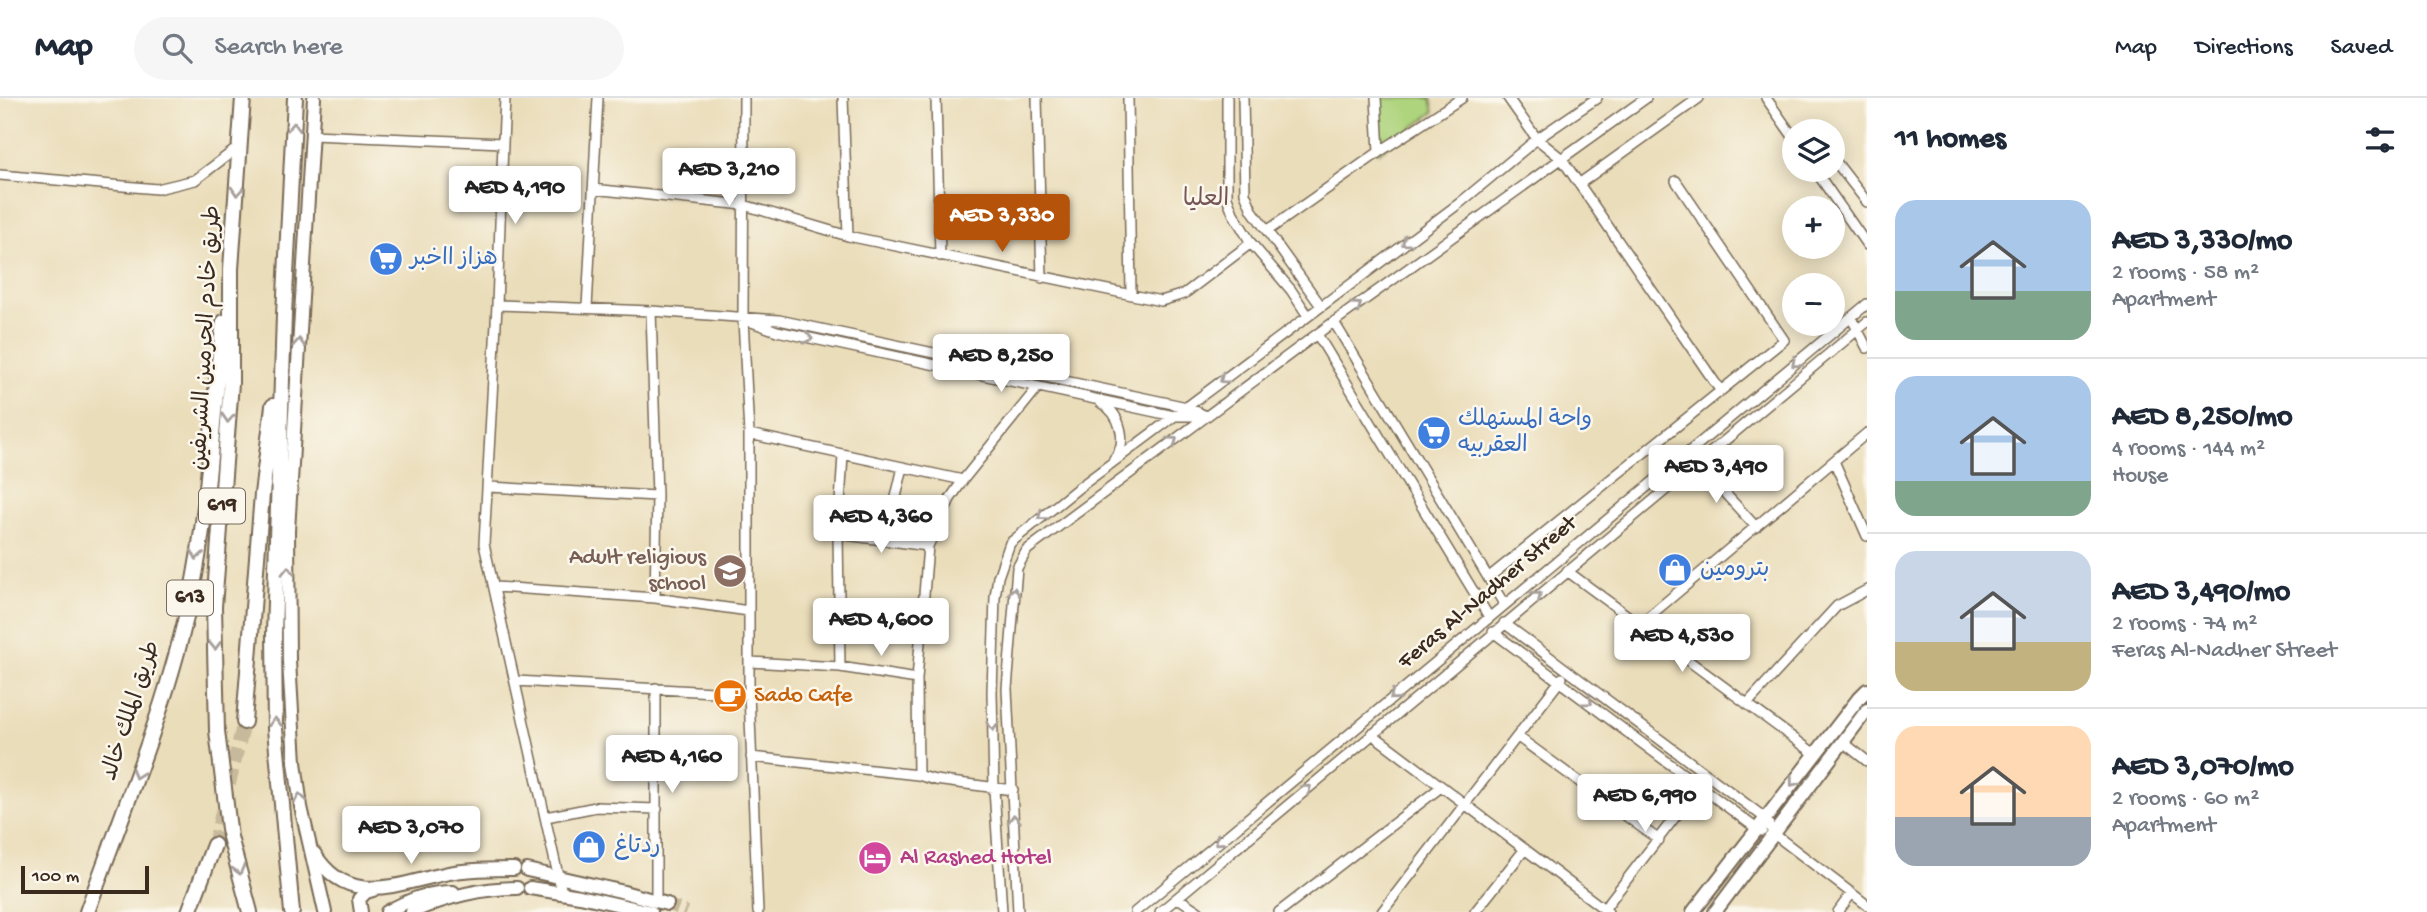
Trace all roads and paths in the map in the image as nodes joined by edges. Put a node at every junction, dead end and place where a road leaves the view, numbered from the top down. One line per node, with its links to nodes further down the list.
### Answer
1 (243, 98): 24 (highway, طريق خادم الحرمين الشريفين / 619)
2 (295, 98): 48 (highway, 619, one-way to 2)
3 (314, 98): 21 (main road)
4 (505, 98): 23 (street)
5 (598, 98): 32 (street)
6 (744, 98): 34 (street)
7 (843, 98): 36 (street)
8 (936, 98): 39 (street)
9 (1037, 98): 41 (street)
10 (1128, 98): 42 (street)
11 (1227, 98): 37 (street)
12 (1243, 98): 35 (street)
13 (1376, 98): 25 (street)
14 (1462, 98): 25 (street)
15 (1508, 98): 22 (street)
16 (1597, 98): 22 (street)
17 (1646, 98): 26 (street)
18 (1699, 98): 31 (street)
19 (1766, 98): 20 (street)
20 (1782, 121)
21 (312, 135): 23 (street); 120 (main road, one-way to 21)
22 (1537, 139): 26 (street); 45 (street, one-way to 45)
23 (503, 143): 44 (street)
24 (240, 146): 28 (street); 40 (highway, طريق خادم الحرمين الشريفين / 619, one-way to 40)
25 (1379, 152): 35 (street)
26 (1562, 159): 31 (street); 52 (street, one-way to 26)
27 (1845, 173): 33 (street)
28 (0, 175)
29 (1676, 181): 58 (street)
30 (1823, 182): 38 (street)
31 (1579, 184): 58 (street)
32 (593, 188): 34 (street); 46 (street)
33 (1867, 202)
34 (744, 205): 36 (street); 51 (street)
35 (1268, 231): 45 (street)
36 (848, 236): 39 (street)
37 (1251, 243): 42 (street); 49 (street)
38 (1867, 245)
39 (940, 257): 41 (street)
40 (231, 269): 132 (highway, طريق الملك خالد / 613, one-way to 132); 134 (highway, طريق خادم الحرمين الشريفين / 619, one-way to 134)
41 (1042, 278): 42 (street)
42 (1131, 295)
43 (1867, 304): 50 (street, Feras Al-Nadher Street)
44 (497, 305): 46 (street); 71 (street)
45 (1321, 306): 49 (street)
46 (587, 308): 47 (street)
47 (651, 311): 51 (street); 72 (street)
48 (284, 315): 100 (highway); 135 (highway, 619, one-way to 48)
49 (1308, 316): 60 (street, one-way to 60)
50 (1852, 317): 54 (street); 83 (street, Feras Al-Nadher Street, one-way to 83)
51 (743, 319): 57 (street, one-way to 57); 60 (street); 64 (street)
52 (1334, 322): 55 (street); 79 (street)
53 (1867, 322): 54 (street, Feras Al-Nadher Street)
54 (1858, 329): 56 (street); 67 (street, Feras Al-Nadher Street)
55 (1317, 334): 62 (street); 85 (street)
56 (1867, 348)
57 (1038, 387): 59 (street); 70 (street)
58 (1720, 390): 79 (street)
59 (1094, 399): 61 (street); 68 (street)
60 (1187, 407): 61 (street); 62 (street)
61 (1174, 416): 62 (street); 68 (street)
62 (1206, 416): 112 (street, one-way to 62)
63 (1867, 433): 66 (street)
64 (748, 434): 65 (street); 84 (street)
65 (843, 455): 69 (street); 74 (street)
66 (1834, 461): 73 (street); 75 (street)
67 (1697, 463): 73 (street); 78 (street, Feras Al-Nadher Street)
68 (1111, 464): 111 (street, one-way to 111)
69 (903, 467): 70 (street); 76 (street)
70 (962, 480): 77 (street)
71 (488, 487): 72 (street); 80 (street)
72 (657, 496): 82 (street)
73 (1756, 527): 87 (street)
74 (838, 534): 76 (street); 90 (street)
75 (1867, 536)
76 (886, 540): 77 (street)
77 (928, 546): 92 (street)
78 (1567, 571): 86 (street, Feras Al-Nadher Street, one-way to 78); 87 (street)
79 (1488, 578): 83 (street)
80 (495, 587): 82 (street); 94 (street)
81 (1867, 590): 98 (street)
82 (655, 598): 84 (street)
83 (1504, 604): 85 (street, Feras Al-Nadher Street)
84 (749, 611): 89 (street)
85 (1489, 617): 143 (street, Feras Al-Nadher Street, one-way to 143)
86 (1504, 623): 88 (street, Feras Al-Nadher Street); 91 (street)
87 (1640, 624): 98 (street)
88 (1493, 632): 93 (street); 101 (street, Feras Al-Nadher Street)
89 (750, 663): 90 (street); 97 (street)
90 (840, 667): 92 (street)
91 (1567, 671): 93 (street); 108 (street)
92 (917, 679): 107 (street)
93 (1560, 680): 102 (street); 109 (street, one-way to 109)
94 (516, 681): 95 (street); 115 (street)
95 (656, 688): 97 (street); 114 (street)
96 (1867, 690): 104 (main road)
97 (749, 694): 105 (street)
98 (1747, 704): 104 (street)
99 (1867, 710): 103 (main road)
100 (244, 722)
101 (1371, 734): 110 (street); 128 (street, Feras Al-Nadher Street, one-way to 101)
102 (1518, 737): 113 (street); 119 (street)
103 (1843, 742): 106 (street); 118 (main road)
104 (1815, 754): 116 (main road, one-way to 116)
105 (751, 757): 107 (street); 140 (street)
106 (1867, 761)
107 (918, 775): 111 (street)
108 (1708, 775): 109 (street); 116 (street)
109 (1700, 786): 117 (street); 119 (street)
110 (1441, 787): 113 (street); 146 (street)
111 (994, 789): 112 (street); 141 (street)
112 (1013, 790): 142 (street, one-way to 112)
113 (1464, 804): 122 (street); 147 (street)
114 (657, 809): 115 (street); 129 (street)
115 (546, 817): 123 (street)
116 (1765, 818): 117 (main road); 118 (street)
117 (1756, 829): 118 (street); 149 (main road)
118 (1774, 834): 127 (street); 150 (main road)
119 (1659, 840): 131 (street)
120 (309, 844): 124 (main road); 136 (main road)
121 (214, 845): 133 (highway)
122 (1525, 849): 131 (street); 148 (street)
123 (560, 877): 124 (main road); 126 (street); 129 (main road)
124 (373, 890): 137 (main road)
125 (473, 892): 126 (main road); 138 (main road); 139 (main road)
126 (562, 893): 129 (main road)
127 (1851, 894): 130 (street); 151 (street)
128 (1178, 898): 144 (street, Feras Al-Nadher Street); 145 (street)
129 (658, 905)
130 (1867, 905)
131 (1606, 911)
132 (86, 912)
133 (189, 912)
134 (250, 912)
135 (292, 912)
136 (325, 912)
137 (361, 912)
138 (387, 912)
139 (412, 912)
140 (758, 912)
141 (1002, 912)
142 (1018, 912)
143 (1135, 912)
144 (1160, 912)
145 (1199, 912)
146 (1279, 912)
147 (1382, 912)
148 (1475, 912)
149 (1693, 912)
150 (1715, 912)
151 (1838, 912)

